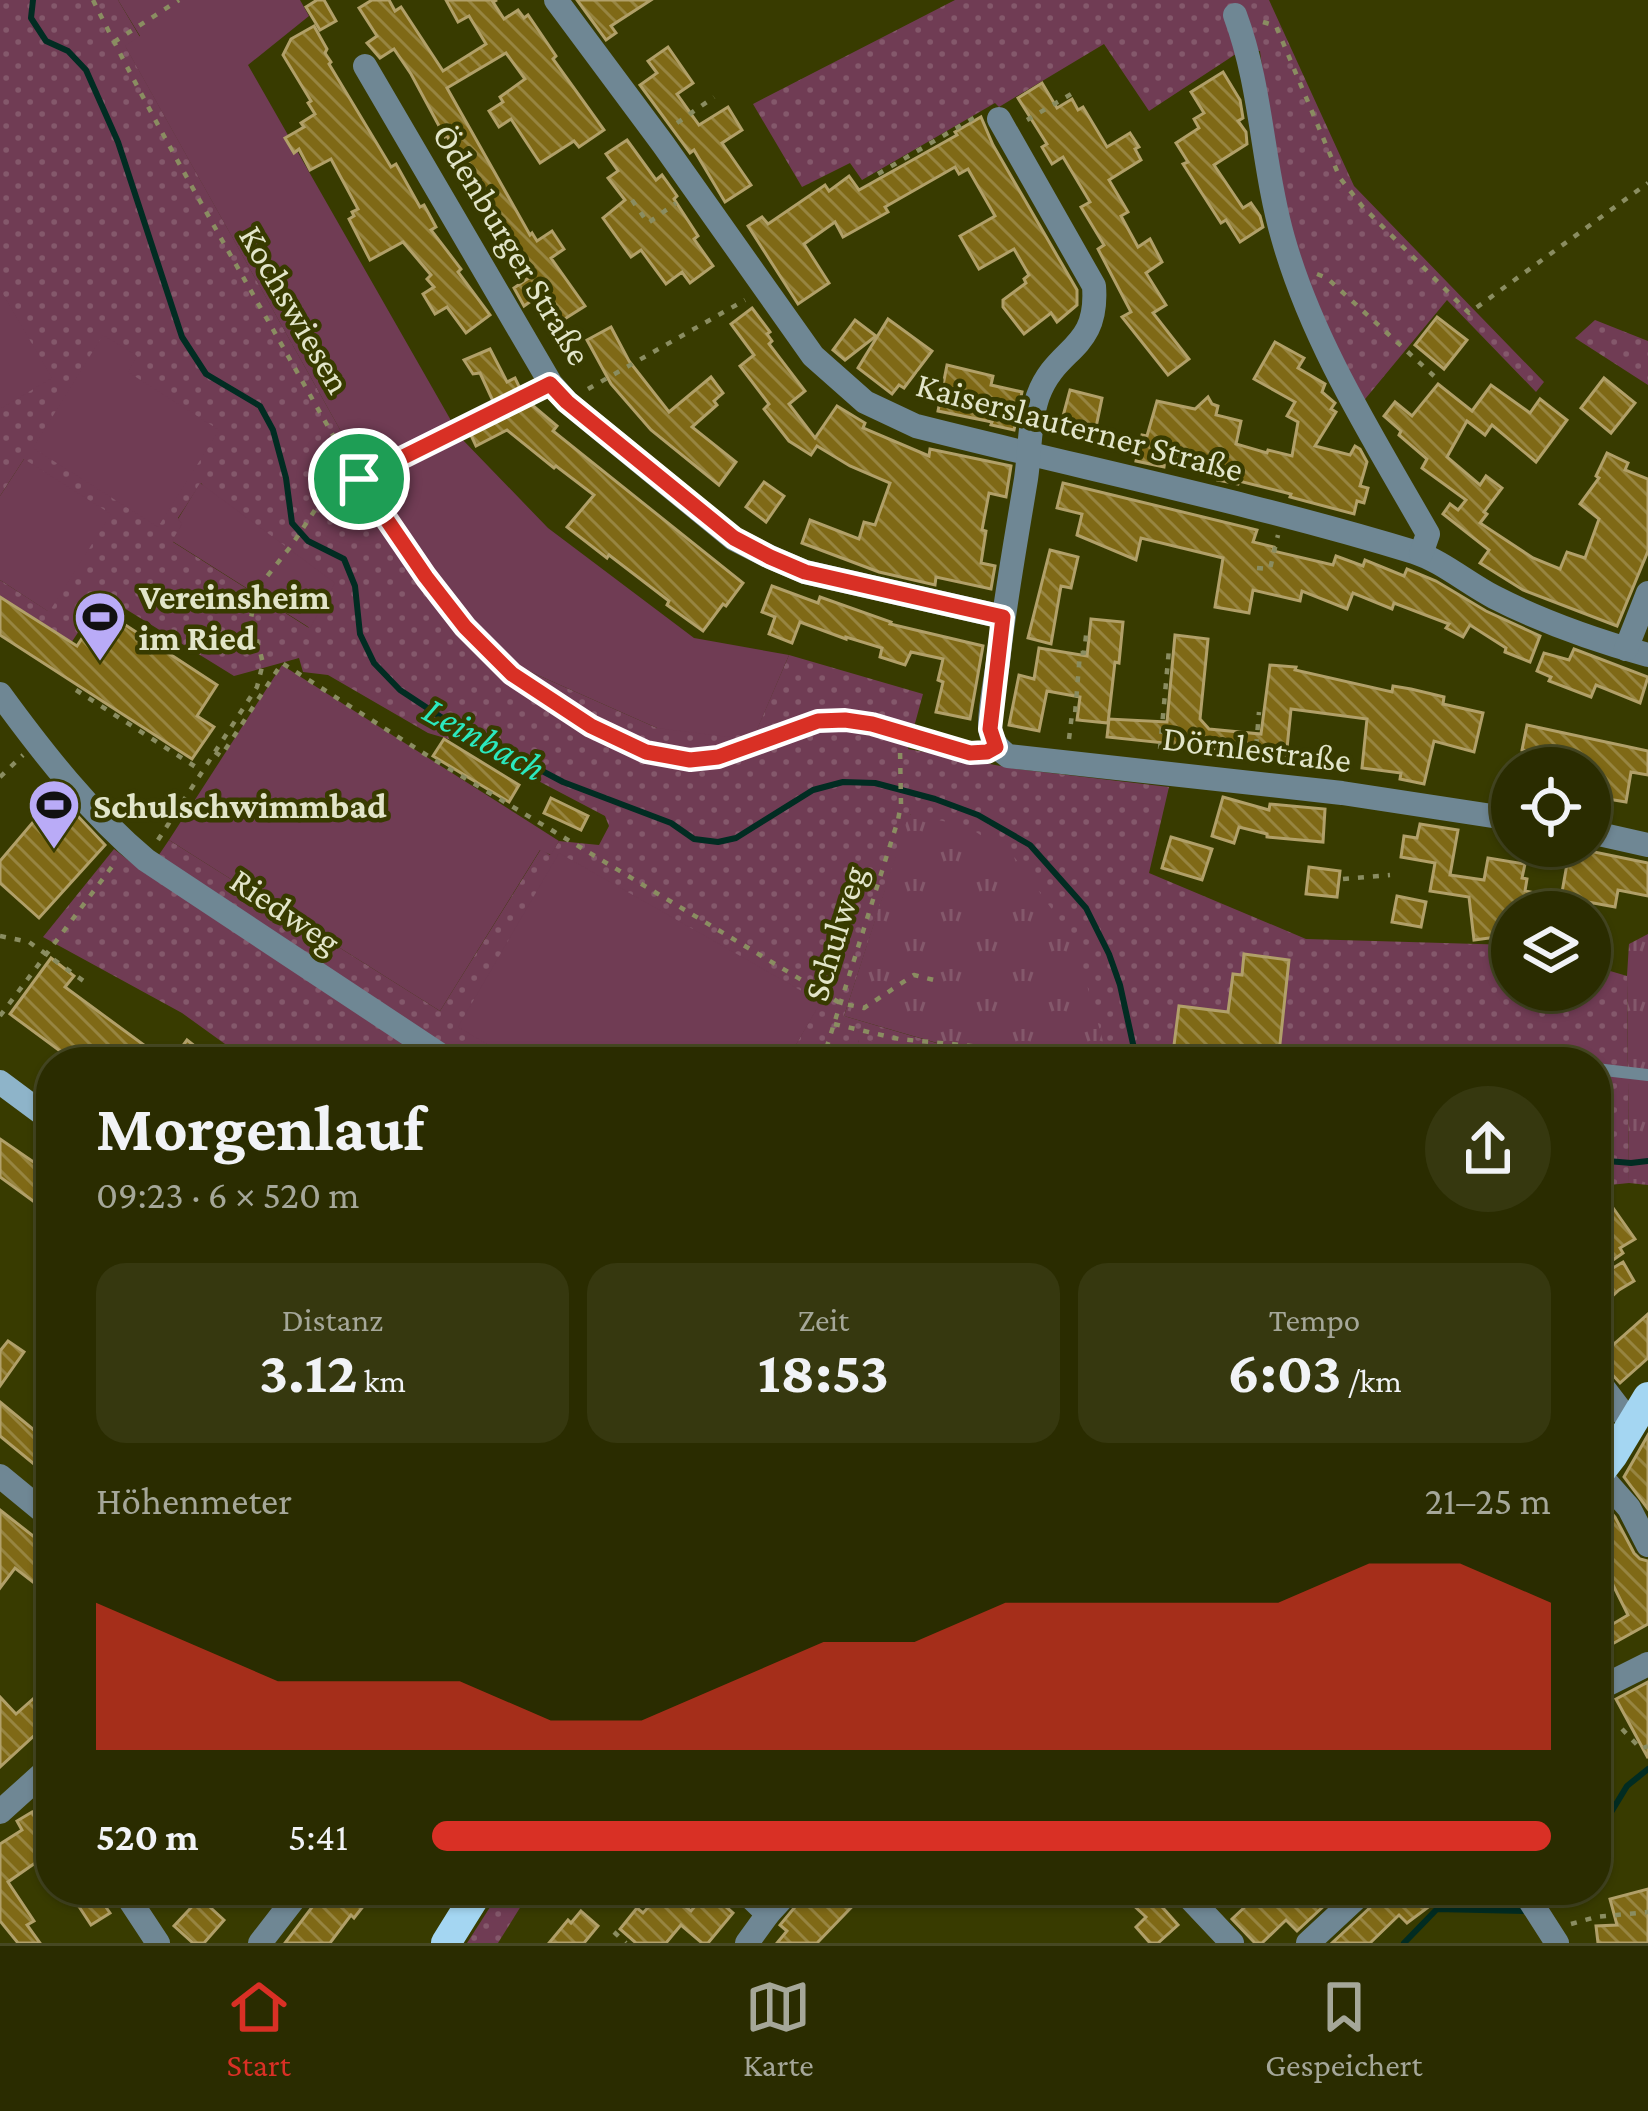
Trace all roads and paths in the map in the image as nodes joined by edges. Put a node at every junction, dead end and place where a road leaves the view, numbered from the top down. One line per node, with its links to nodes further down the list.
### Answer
1 (93, 0): 5 (path, Kochswiesen)
2 (178, 0): 5 (path)
3 (556, 0): 10 (street, Kaiserslauterner Straße)
4 (1245, 17): 12 (path); 15 (street)
5 (114, 42): 21 (path, Kochswiesen)
6 (365, 66): 19 (street, Ödenburger Straße)
7 (1073, 93): 9 (path)
8 (714, 97): 10 (path)
9 (1003, 125): 11 (path); 20 (street)
10 (657, 136): 13 (street, Kaiserslauterner Straße)
11 (878, 174)
12 (1648, 183)
13 (696, 190): 14 (path); 16 (street, Kaiserslauterner Straße)
14 (632, 200)
15 (1294, 275): 17 (path); 23 (street)
16 (765, 288): 18 (path); 20 (street, Kaiserslauterner Straße)
17 (1434, 376)
18 (602, 381)
19 (550, 384): 21 (path); 26 (street, Ödenburger Straße)
20 (1030, 455): 22 (street, Kaiserslauterner Straße); 26 (street)
21 (359, 479): 33 (path, Kochswiesen); 36 (path)
22 (1283, 517): 23 (street, Kaiserslauterner Straße); 24 (path)
23 (1420, 554): 29 (street, Kaiserslauterner Straße)
24 (1257, 568)
25 (1648, 593): 29 (street, Kaiserslauterner Straße)
26 (1003, 617): 35 (street)
27 (1087, 627): 37 (path)
28 (1169, 649): 40 (path)
29 (1637, 652)
30 (76, 690): 38 (path)
31 (0, 694): 34 (street, Riedweg)
32 (1258, 712): 42 (path)
33 (899, 734): 35 (lane)
34 (35, 742): 41 (path); 46 (street, Riedweg)
35 (996, 747): 37 (street, Dörnlestraße)
36 (215, 752): 38 (path); 54 (path)
37 (1066, 762): 40 (street, Dörnlestraße)
38 (202, 771): 46 (path)
39 (902, 771): 54 (path, Schulweg)
40 (1157, 772): 42 (street, Dörnlestraße)
41 (0, 777)
42 (1253, 783): 43 (street, Dörnlestraße)
43 (1491, 817)
44 (1611, 837): 45 (street)
45 (1648, 845)
46 (146, 860): 57 (street, Riedweg)
47 (114, 865): 51 (path)
48 (1390, 874): 49 (path)
49 (1343, 879)
50 (0, 936): 51 (path)
51 (46, 954): 53 (path); 55 (path)
52 (934, 980): 54 (path)
53 (85, 982)
54 (840, 1003): 56 (path, Schulweg)
55 (0, 1016)
56 (833, 1024): 58 (path, Schulweg); 59 (path)
57 (428, 1047)
58 (826, 1047)
59 (982, 1047)
60 (1611, 1071): 61 (lane)
61 (1648, 1075)
62 (0, 1082): 63 (main road)
63 (36, 1109)
64 (1648, 1397): 66 (main road)
65 (1611, 1398): 66 (street)
66 (1631, 1424): 67 (main road)
67 (1611, 1456)
68 (4, 1486): 70 (street)
69 (1611, 1489): 71 (street)
70 (36, 1508)
71 (1648, 1545)
72 (1648, 1664): 73 (street)
73 (1611, 1682)
74 (1622, 1729): 75 (path)
75 (1648, 1746)
76 (36, 1783): 77 (street)
77 (0, 1812)
78 (133, 1905): 90 (street)
79 (290, 1905): 91 (street)
80 (470, 1905): 92 (main road)
81 (759, 1905): 87 (street)
82 (776, 1905): 87 (street)
83 (1195, 1905): 95 (street)
84 (1349, 1905): 96 (street)
85 (1533, 1905): 89 (street)
86 (1648, 1912): 89 (path)
87 (768, 1913): 94 (street)
88 (614, 1932): 93 (path)
89 (1552, 1936)
90 (158, 1943)
91 (260, 1943)
92 (446, 1943)
93 (626, 1943)
94 (747, 1943)
95 (1232, 1943)
96 (1308, 1943)

